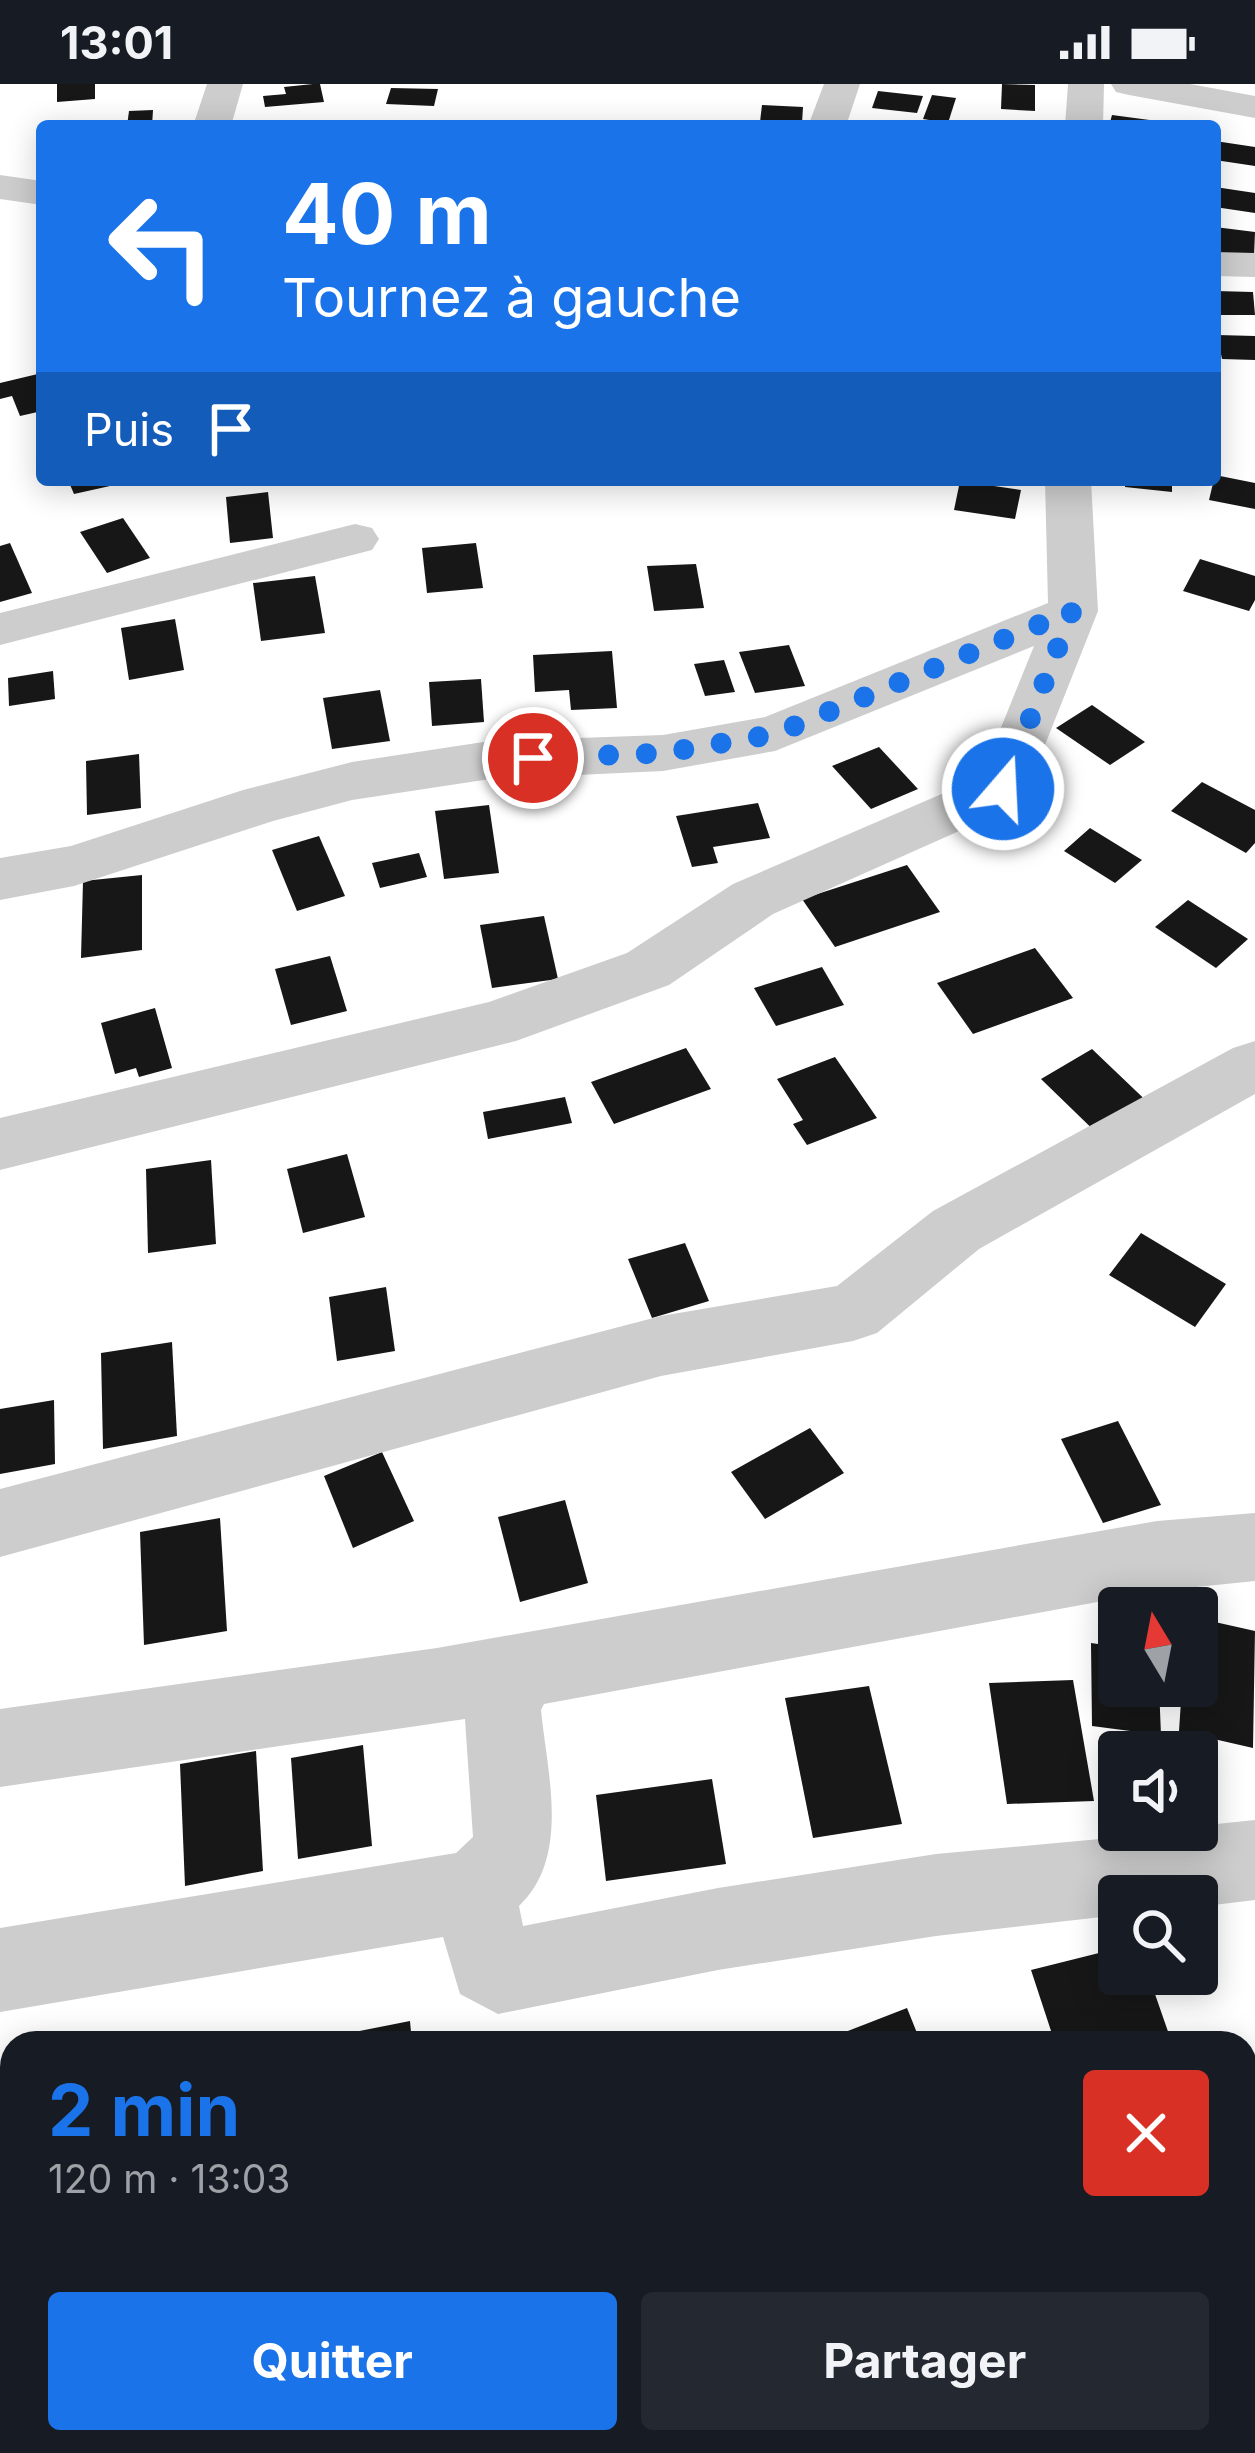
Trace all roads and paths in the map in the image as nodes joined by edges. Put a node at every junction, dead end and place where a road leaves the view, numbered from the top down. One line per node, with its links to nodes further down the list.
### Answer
1 (225, 84): 6 (street)
2 (842, 84): 7 (street)
3 (1086, 84): 8 (street)
4 (1144, 85): 5 (street)
5 (1255, 107)
6 (214, 120)
7 (828, 120)
8 (1084, 120)
9 (0, 187): 10 (street)
10 (36, 193)
11 (1221, 264): 12 (street)
12 (1255, 265)
13 (1069, 486): 15 (street)
14 (355, 539): 16 (street)
15 (1072, 611): 17 (street); 19 (street)
16 (0, 629)
17 (0, 880)
18 (1255, 1065): 20 (street)
19 (0, 1144)
20 (0, 1523)
21 (1255, 1547): 22 (street)
22 (520, 1672): 23 (street); 25 (street)
23 (0, 1748)
24 (1255, 1860): 25 (street)
25 (475, 1891): 26 (street)
26 (0, 1970)

